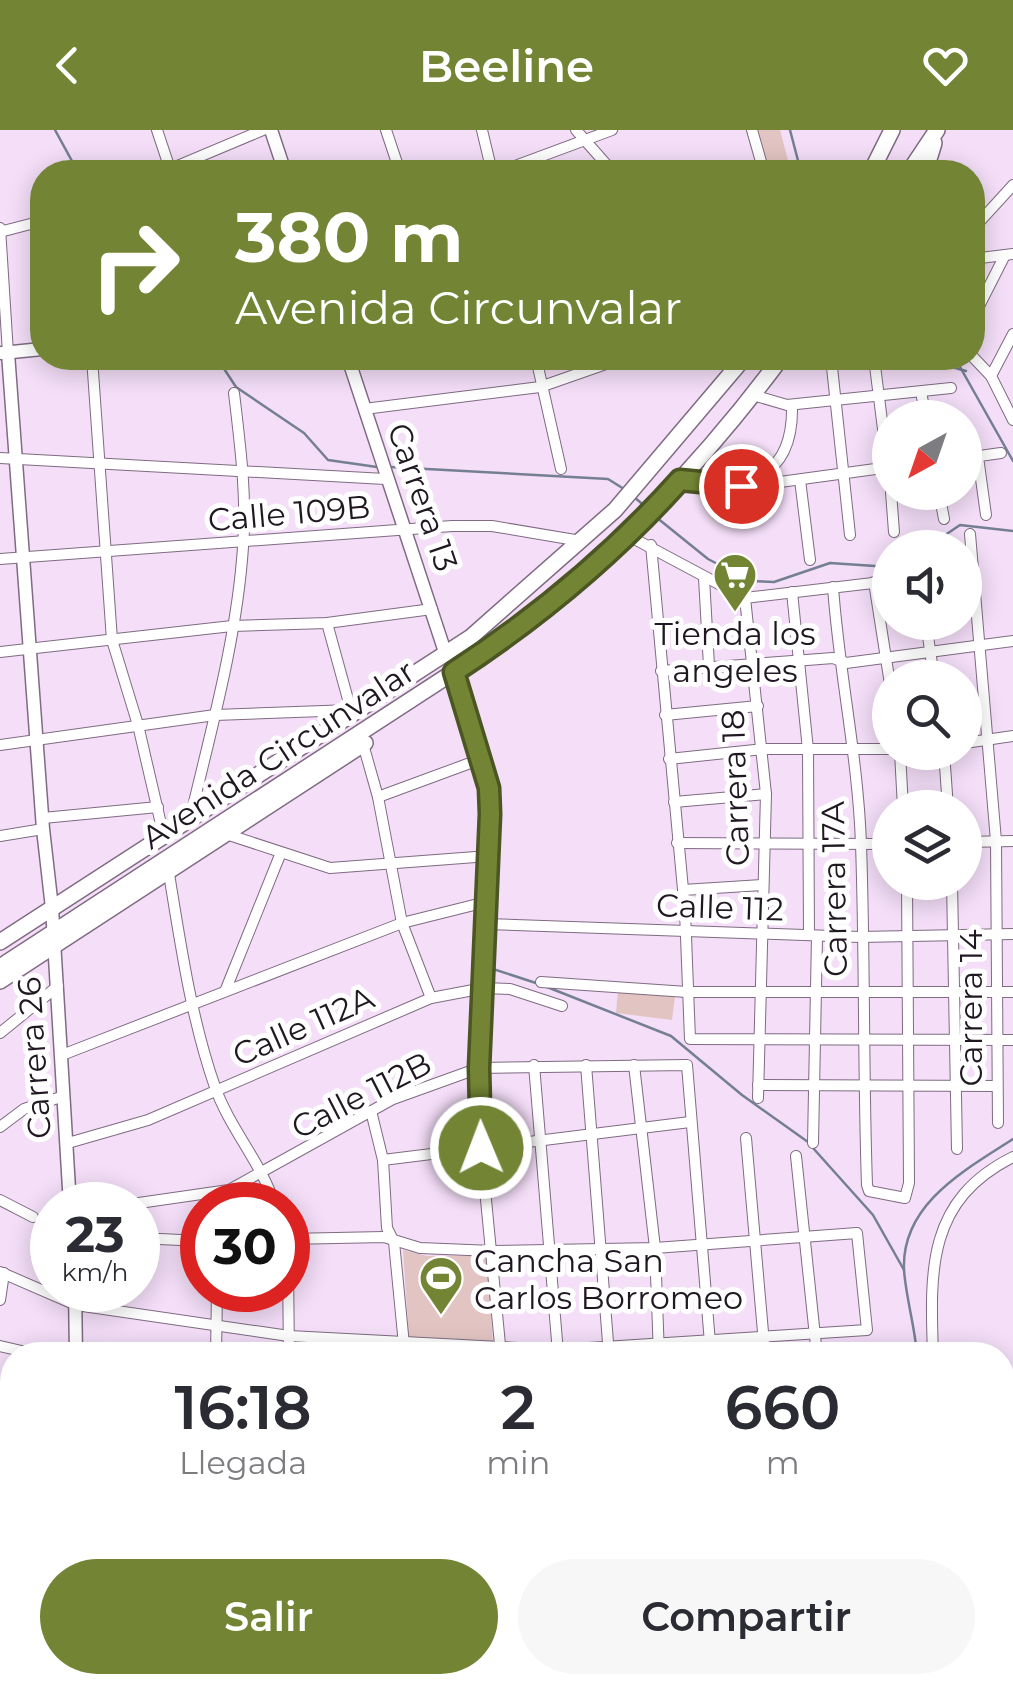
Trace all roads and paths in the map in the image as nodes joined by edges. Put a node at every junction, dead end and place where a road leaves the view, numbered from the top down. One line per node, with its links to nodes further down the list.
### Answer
1 (156, 130): 12 (street)
2 (263, 130): 13 (street)
3 (271, 130): 14 (street)
4 (386, 130): 15 (street)
5 (482, 130): 16 (street)
6 (576, 130): 11 (street)
7 (612, 130): 11 (street)
8 (752, 130): 19 (street)
9 (892, 130): 20 (highway)
10 (937, 130): 21 (highway); 22 (highway)
11 (584, 143): 17 (street); 18 (street)
12 (165, 160)
13 (195, 160)
14 (281, 160)
15 (396, 160)
16 (492, 160)
17 (532, 160)
18 (601, 160)
19 (761, 160)
20 (877, 160)
21 (916, 160)
22 (928, 160)
23 (1013, 185): 24 (street)
24 (985, 216)
25 (30, 224): 26 (street)
26 (0, 231): 31 (street)
27 (1009, 255): 28 (street)
28 (985, 297)
29 (1013, 334): 41 (street)
30 (30, 351): 31 (street)
31 (4, 353): 57 (street)
32 (93, 370): 58 (street)
33 (352, 370): 52 (street, Carrera 13)
34 (538, 370): 42 (street)
35 (589, 370): 42 (street)
36 (734, 370): 76 (highway, Avenida Circunvalar)
37 (773, 370): 46 (highway, Avenida Circunvalar)
38 (833, 370): 48 (street)
39 (876, 370): 47 (street)
40 (985, 370): 41 (street)
41 (991, 376): 53 (street)
42 (540, 387): 52 (street); 60 (street)
43 (951, 388): 44 (street)
44 (921, 392): 47 (street); 50 (street)
45 (234, 393): 62 (street)
46 (753, 396): 51 (street); 67 (highway, Avenida Circunvalar)
47 (879, 396): 48 (street); 49 (street)
48 (835, 399): 51 (street); 63 (street)
49 (880, 400)
50 (923, 400)
51 (792, 405): 59 (street)
52 (364, 409): 64 (street, Carrera 13)
53 (1013, 420)
54 (1001, 453): 55 (street)
55 (982, 455)
56 (0, 458): 57 (street)
57 (17, 458): 58 (street); 80 (street)
58 (98, 463): 62 (street); 79 (street)
59 (772, 466): 66 (street); 68 (street)
60 (561, 469)
61 (872, 470): 63 (street)
62 (243, 474): 64 (street); 78 (street)
63 (842, 475): 65 (street); 75 (street)
64 (384, 477): 73 (street, Carrera 13)
65 (800, 480): 66 (street); 82 (street)
66 (780, 482): 68 (street)
67 (676, 485): 68 (street); 74 (highway, Avenida Circunvalar)
68 (741, 486)
69 (982, 486): 71 (street)
70 (942, 510): 72 (street)
71 (986, 515)
72 (944, 519)
73 (402, 528): 76 (street, Calle 109B); 78 (street, Calle 109B); 88 (street, Carrera 13)
74 (634, 528): 77 (street); 109 (highway, Avenida Circunvalar)
75 (850, 535)
76 (582, 541): 100 (highway, Avenida Circunvalar)
77 (648, 543): 83 (street); 108 (street)
78 (244, 544): 79 (street, Calle 109B); 90 (street)
79 (103, 551): 80 (street, Calle 109B); 91 (street)
80 (24, 556): 81 (street, Calle 109B); 97 (street)
81 (0, 558)
82 (810, 560)
83 (704, 578): 87 (street); 107 (street)
84 (872, 582): 85 (street)
85 (833, 587): 86 (street); 102 (street, Carrera 17A)
86 (792, 592): 87 (street); 103 (street)
87 (745, 598): 106 (street, Carrera 18)
88 (432, 609): 89 (street); 100 (street, Carrera 13)
89 (328, 624): 90 (street); 111 (street)
90 (232, 626): 91 (street); 112 (street)
91 (112, 640): 97 (street); 115 (street)
92 (883, 640): 101 (street)
93 (929, 640): 98 (street)
94 (976, 640): 96 (street, Carrera 14)
95 (1013, 641): 96 (street)
96 (977, 646): 98 (street); 117 (street, Carrera 14)
97 (30, 649): 99 (street); 118 (street)
98 (930, 650): 101 (street); 105 (street)
99 (0, 652)
100 (446, 655): 111 (highway, Avenida Circunvalar)
101 (886, 657): 102 (street); 104 (street)
102 (838, 659): 103 (street); 125 (street, Carrera 17A)
103 (798, 660): 106 (street); 123 (street)
104 (886, 660)
105 (931, 660)
106 (752, 663): 107 (street); 110 (street, Carrera 18)
107 (708, 666): 108 (street)
108 (662, 671): 114 (street)
109 (454, 672): 113 (highway, Avenida Circunvalar); 127 (street)
110 (758, 706): 114 (street); 122 (street, Carrera 18)
111 (352, 713): 112 (street); 132 (highway, Avenida Circunvalar)
112 (215, 715): 115 (street); 132 (street)
113 (392, 715): 120 (highway); 166 (highway, Avenida Circunvalar)
114 (665, 715): 126 (street)
115 (138, 725): 118 (street); 131 (street)
116 (1013, 736): 117 (street)
117 (986, 739): 119 (street); 140 (street, Carrera 14)
118 (36, 740): 121 (street); 133 (street)
119 (982, 740)
120 (363, 744): 129 (street); 134 (highway)
121 (0, 745)
122 (764, 749): 123 (street); 126 (street); 128 (street, Carrera 18)
123 (808, 750): 125 (street); 138 (street)
124 (872, 750): 125 (street)
125 (855, 751): 143 (street, Carrera 17A)
126 (669, 759): 130 (street)
127 (481, 760): 129 (street); 146 (street)
128 (766, 794): 130 (street); 137 (street, Carrera 18)
129 (378, 797): 147 (street)
130 (674, 802): 142 (street)
131 (158, 807): 133 (street); 136 (street)
132 (190, 820): 136 (highway, Avenida Circunvalar)
133 (42, 823): 135 (street); 154 (street)
134 (229, 835): 145 (street); 148 (highway)
135 (0, 836)
136 (164, 838): 154 (highway, Avenida Circunvalar)
137 (764, 840): 138 (street); 142 (street); 149 (street, Carrera 18)
138 (810, 840): 143 (street); 163 (street)
139 (982, 841): 140 (street)
140 (996, 841): 141 (street); 162 (street, Carrera 14)
141 (1013, 841)
142 (677, 843): 150 (street)
143 (861, 845): 144 (street); 164 (street, Carrera 17A)
144 (872, 845)
145 (280, 854): 147 (street); 173 (street)
146 (490, 856): 147 (street); 153 (street)
147 (390, 862): 155 (street)
148 (169, 874): 166 (highway); 183 (street)
149 (762, 885): 150 (street); 159 (street, Carrera 18)
150 (683, 890): 158 (street)
151 (907, 900): 165 (street)
152 (952, 900): 160 (street)
153 (486, 902): 155 (street); 156 (street)
154 (52, 908): 157 (highway); 166 (street, Carrera 26); 167 (highway, Avenida Circunvalar)
155 (402, 923): 173 (street); 182 (street)
156 (486, 924): 158 (street, Calle 112); 172 (street)
157 (0, 930)
158 (686, 931): 159 (street, Calle 112); 174 (street)
159 (762, 934): 163 (street, Calle 112); 175 (street, Carrera 18)
160 (953, 934): 162 (street, Calle 112); 165 (street, Calle 112); 181 (street)
161 (1013, 934): 162 (street, Calle 112)
162 (998, 935): 176 (street, Carrera 14)
163 (813, 936): 164 (street, Calle 112); 178 (street)
164 (860, 937): 165 (street, Calle 112); 179 (street, Carrera 17A)
165 (908, 937): 180 (street)
166 (54, 940): 168 (highway, Avenida Circunvalar); 169 (highway); 171 (street, Carrera 26)
167 (0, 942)
168 (0, 967)
169 (0, 981)
170 (540, 982): 174 (street)
171 (58, 986): 185 (street); 193 (street, Carrera 26)
172 (484, 988): 182 (street, Calle 112A); 184 (street, Calle 112A); 197 (street)
173 (226, 989): 183 (street)
174 (687, 992): 175 (street); 187 (street)
175 (760, 992): 178 (street); 187 (street, Carrera 18)
176 (999, 992): 177 (street); 181 (street); 189 (street, Carrera 14)
177 (1013, 992)
178 (815, 993): 179 (street); 190 (street)
179 (861, 993): 180 (street); 191 (street, Carrera 17A)
180 (908, 993): 181 (street); 192 (street)
181 (954, 993): 188 (street)
182 (430, 998): 204 (street, Calle 112A)
183 (190, 1002): 193 (street); 204 (street)
184 (562, 1006)
185 (0, 1033)
186 (1013, 1040): 189 (street)
187 (759, 1041): 190 (street); 198 (street, Carrera 18)
188 (954, 1041): 189 (street); 192 (street); 203 (street)
189 (998, 1041): 199 (street, Carrera 14)
190 (815, 1043): 191 (street); 200 (street)
191 (864, 1043): 192 (street); 201 (street, Carrera 17A)
192 (908, 1043): 202 (street)
193 (62, 1056): 205 (street, Carrera 26)
194 (534, 1065): 195 (street, Calle 112B); 197 (street, Calle 112B); 214 (street)
195 (586, 1065): 196 (street, Calle 112B); 212 (street)
196 (634, 1065): 208 (street, Calle 112B); 211 (street)
197 (479, 1068): 207 (street, Calle 112B); 217 (street)
198 (758, 1085): 200 (street); 206 (street, Carrera 18)
199 (997, 1086): 203 (street); 209 (street, Carrera 14)
200 (814, 1087): 201 (street); 216 (street)
201 (864, 1088): 202 (street); 202 (street, Carrera 17A)
202 (908, 1088): 203 (street)
203 (954, 1088): 218 (street)
204 (216, 1092): 215 (street, Calle 112A); 222 (street)
205 (64, 1096): 210 (street); 215 (street, Carrera 26)
206 (758, 1098)
207 (371, 1111): 221 (street); 222 (street, Calle 112B)
208 (690, 1122): 211 (street); 232 (street)
209 (998, 1123)
210 (0, 1127)
211 (641, 1127): 212 (street); 234 (street)
212 (592, 1132): 214 (street); 233 (street)
213 (746, 1138): 230 (street)
214 (540, 1140): 217 (street); 236 (street)
215 (68, 1143): 223 (street, Carrera 26)
216 (813, 1143)
217 (481, 1148): 221 (street); 235 (street)
218 (957, 1149)
219 (796, 1156): 228 (street)
220 (1013, 1157): 261 (street)
221 (383, 1160): 231 (street)
222 (264, 1174): 224 (street, Calle 112B); 225 (street)
223 (69, 1182)
224 (248, 1182)
225 (267, 1182)
226 (0, 1200): 227 (street)
227 (30, 1215)
228 (806, 1237): 230 (street); 245 (street); 245 (street)
229 (310, 1238): 231 (street)
230 (753, 1239): 232 (street); 247 (street)
231 (394, 1242): 235 (street); 254 (street)
232 (702, 1243): 234 (street); 248 (street)
233 (600, 1248): 234 (street); 236 (street); 257 (street)
234 (655, 1248): 249 (street)
235 (493, 1250): 236 (street); 255 (street)
236 (546, 1250): 256 (street)
237 (2, 1273): 238 (street); 239 (street)
238 (30, 1282)
239 (0, 1300)
240 (75, 1312): 250 (street)
241 (144, 1312): 244 (street)
242 (217, 1312): 244 (street)
243 (289, 1312): 246 (street)
244 (217, 1328): 246 (street); 251 (street)
245 (816, 1332): 247 (street); 260 (street)
246 (289, 1336): 252 (street); 253 (street)
247 (764, 1338): 248 (street); 259 (street)
248 (709, 1340): 249 (street)
249 (658, 1341): 258 (street)
250 (76, 1342)
251 (216, 1342)
252 (289, 1342)
253 (338, 1342)
254 (403, 1342)
255 (499, 1342)
256 (557, 1342)
257 (608, 1342)
258 (653, 1342)
259 (764, 1342)
260 (816, 1342)
261 (933, 1342)

